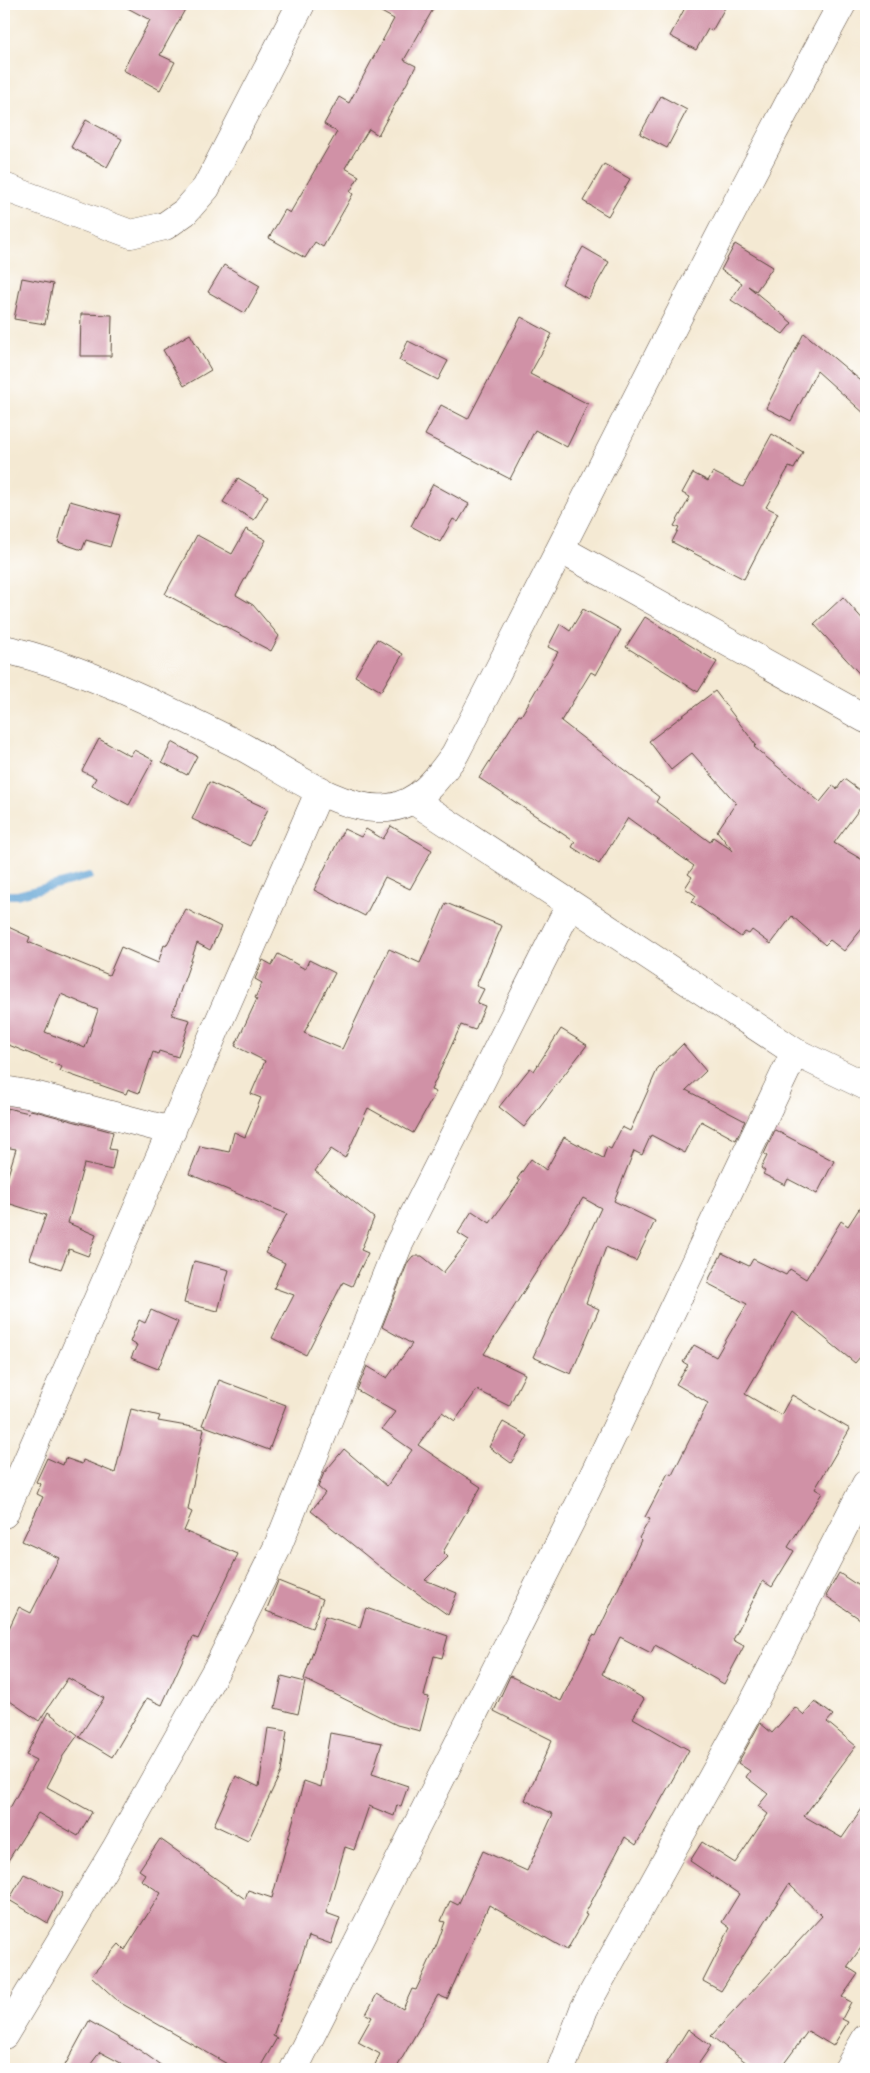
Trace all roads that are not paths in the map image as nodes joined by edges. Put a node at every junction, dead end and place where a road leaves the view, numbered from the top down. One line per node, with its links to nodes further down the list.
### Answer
1 (301, 4): 3 (street)
2 (842, 4): 4 (street)
3 (4, 187)
4 (562, 550): 6 (street); 8 (street)
5 (4, 648): 7 (street)
6 (866, 719)
7 (320, 790): 8 (street); 13 (street)
8 (413, 800): 9 (street)
9 (570, 905): 10 (street); 16 (street)
10 (795, 1052): 11 (street); 18 (street)
11 (866, 1086)
12 (4, 1090): 13 (street)
13 (172, 1131): 15 (street)
14 (866, 1484): 19 (street)
15 (4, 1514)
16 (4, 2035)
17 (866, 2038): 20 (street)
18 (294, 2069)
19 (561, 2069)
20 (848, 2069)

